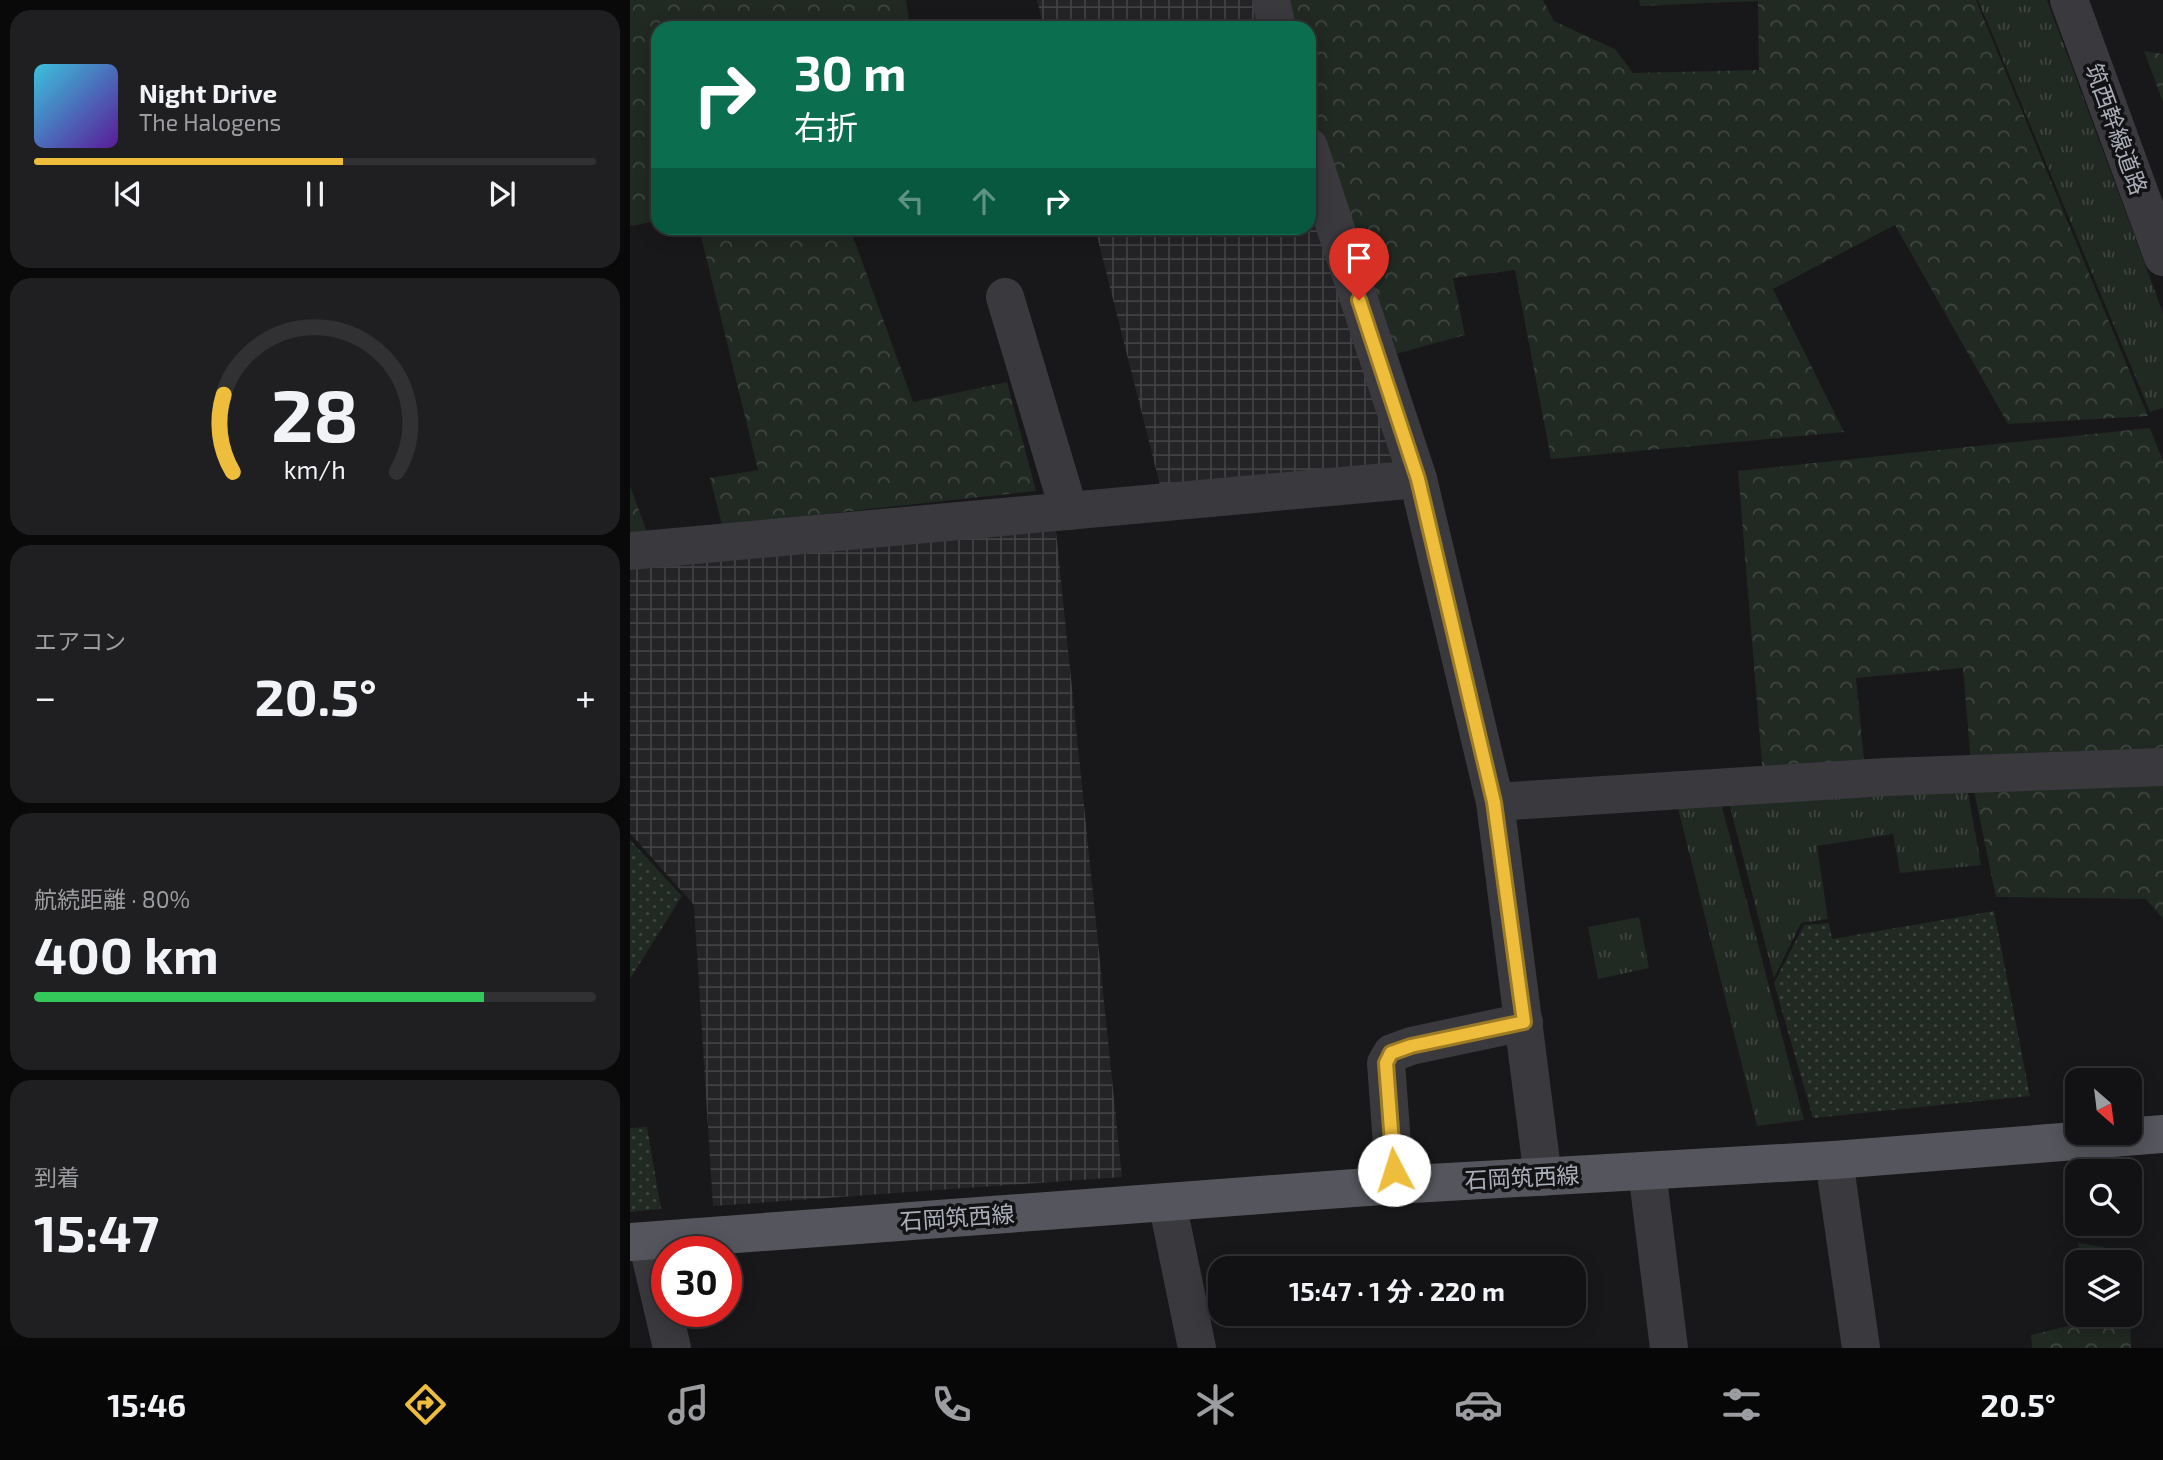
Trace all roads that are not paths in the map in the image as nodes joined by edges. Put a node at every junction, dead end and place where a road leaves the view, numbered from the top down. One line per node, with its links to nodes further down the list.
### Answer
1 (1271, 0): 3 (street)
2 (2069, 0): 5 (street, 筑西幹線道路)
3 (1276, 21)
4 (1316, 168): 7 (street)
5 (2163, 257)
6 (1005, 297): 8 (street)
7 (1418, 479): 8 (street); 11 (street)
8 (1069, 511): 9 (street)
9 (630, 551)
10 (2163, 767): 11 (street)
11 (1494, 802): 12 (street)
12 (1524, 1022): 16 (street); 17 (street)
13 (2163, 1134): 14 (main road, 石岡筑西線)
14 (1834, 1160): 15 (main road, 石岡筑西線); 23 (street)
15 (1647, 1171): 16 (main road, 石岡筑西線); 22 (street)
16 (1543, 1177): 17 (main road, 石岡筑西線)
17 (1395, 1185): 18 (main road, 石岡筑西線)
18 (1167, 1202): 19 (main road, 石岡筑西線); 21 (street)
19 (639, 1241): 20 (street)
20 (672, 1348)
21 (1197, 1348)
22 (1669, 1348)
23 (1861, 1348)

